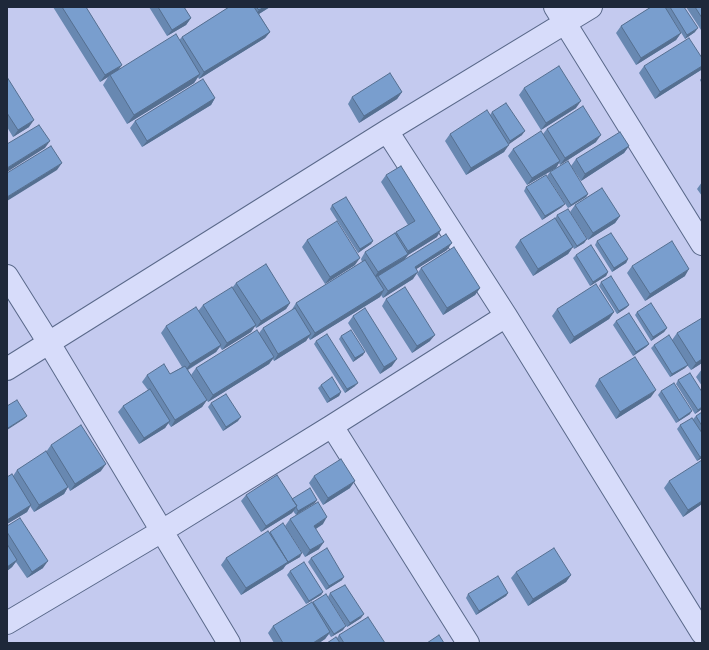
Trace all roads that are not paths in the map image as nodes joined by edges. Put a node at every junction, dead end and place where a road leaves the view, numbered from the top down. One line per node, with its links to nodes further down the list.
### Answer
1 (591, 7): 2 (street)
2 (560, 15): 3 (street); 4 (street)
3 (387, 131): 6 (street); 7 (street)
4 (702, 244)
5 (7, 276): 7 (street)
6 (506, 316): 9 (street); 12 (street)
7 (49, 343): 8 (street); 10 (street)
8 (7, 369)
9 (332, 426): 10 (street); 14 (street)
10 (162, 530): 11 (street); 13 (street)
11 (7, 623)
12 (702, 633)
13 (229, 643)
14 (468, 643)

